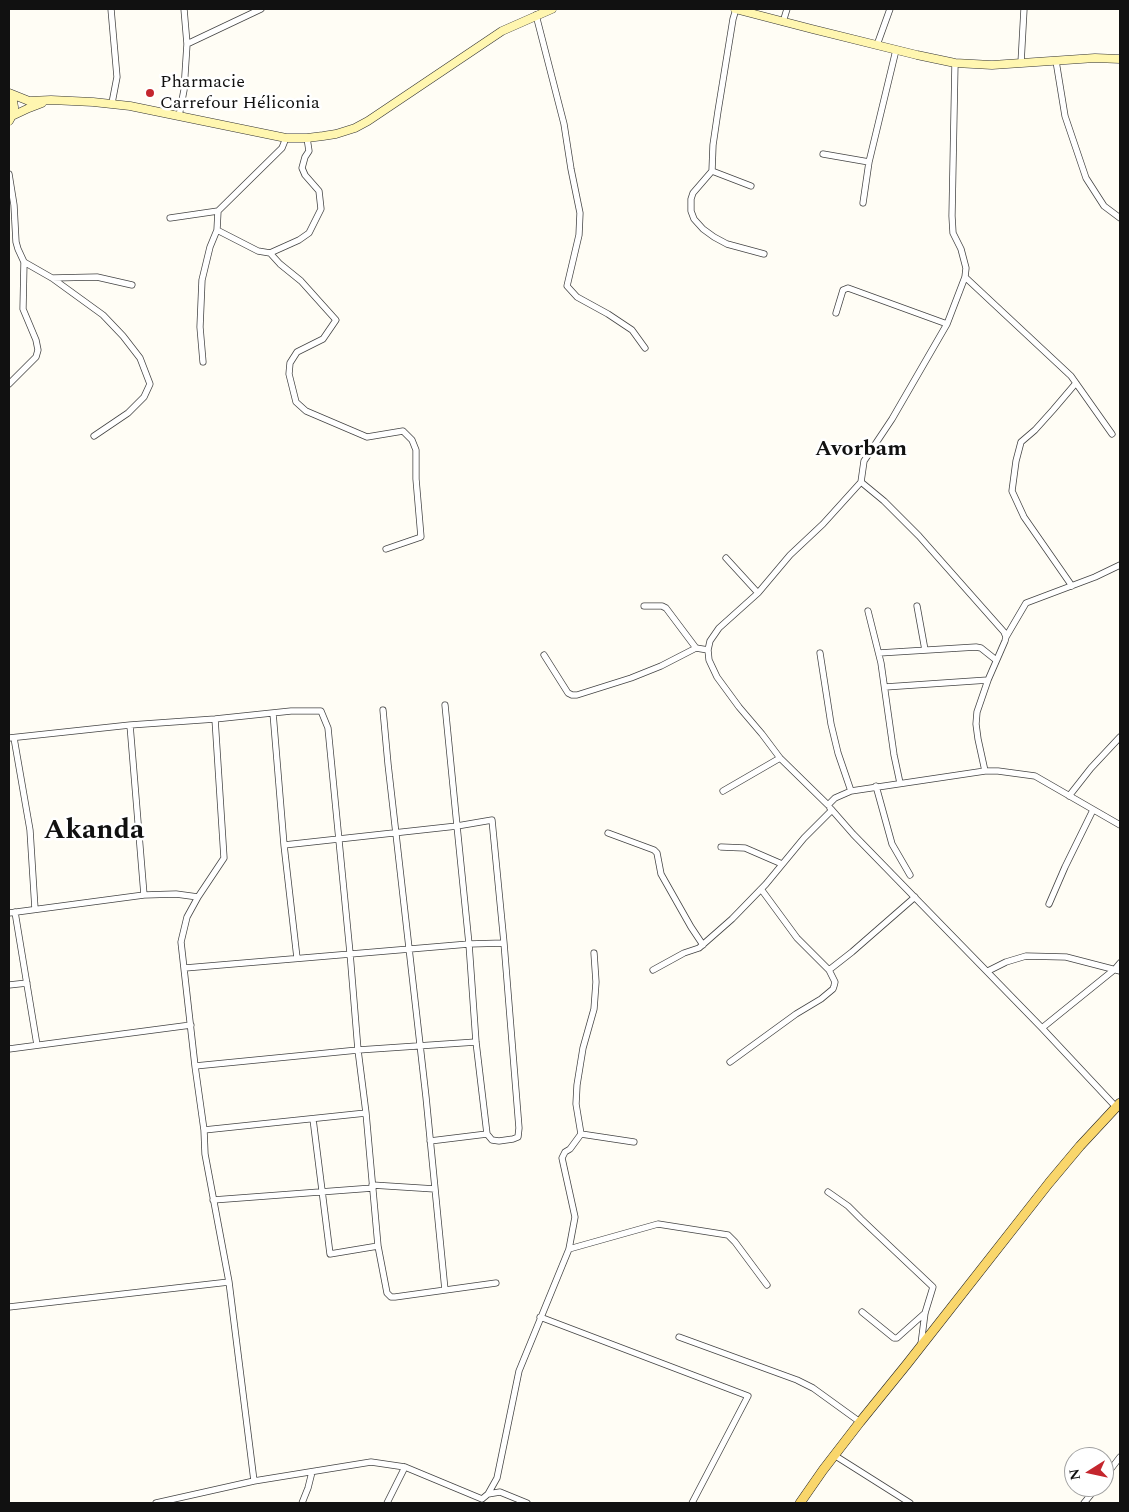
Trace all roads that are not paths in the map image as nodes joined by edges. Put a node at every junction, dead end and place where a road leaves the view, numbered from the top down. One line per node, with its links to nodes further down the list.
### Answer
1 (111, 9): 20 (street)
2 (184, 9): 11 (street)
3 (261, 9): 11 (street)
4 (552, 9): 9 (street)
5 (735, 9): 10 (street); 27 (street)
6 (786, 9): 10 (street)
7 (890, 9): 12 (street)
8 (1024, 9): 17 (street)
9 (536, 15): 24 (street); 43 (street)
10 (783, 22): 12 (street)
11 (187, 44): 21 (street)
12 (878, 45): 13 (street)
13 (896, 50): 16 (street); 26 (street)
14 (1120, 59): 15 (street)
15 (1056, 61): 17 (street); 33 (street)
16 (955, 63): 17 (street); 38 (street)
17 (1021, 63)
18 (9, 94): 19 (street); 22 (street)
19 (51, 100): 20 (street); 22 (street)
20 (112, 103): 21 (street)
21 (179, 116): 23 (street)
22 (10, 119)
23 (286, 138): 24 (street); 31 (street)
24 (307, 138): 35 (street)
25 (823, 154): 26 (street)
26 (869, 162): 30 (street)
27 (712, 171): 29 (street); 36 (street)
28 (9, 174): 37 (street)
29 (751, 186)
30 (863, 203)
31 (218, 211): 32 (street); 34 (street)
32 (170, 218)
33 (1120, 218)
34 (216, 230): 35 (street); 44 (street)
35 (270, 253): 50 (street)
36 (764, 254)
37 (24, 262): 39 (street); 46 (street)
38 (965, 277): 42 (street); 45 (street)
39 (52, 278): 40 (street); 48 (street)
40 (132, 284)
41 (836, 313): 42 (street)
42 (947, 324): 49 (street)
43 (645, 348)
44 (204, 362)
45 (1076, 383): 47 (street); 53 (street)
46 (9, 384)
47 (1112, 434)
48 (94, 436)
49 (861, 482): 54 (street); 58 (street)
50 (386, 549)
51 (726, 558): 54 (street)
52 (1120, 565): 53 (street)
53 (1072, 586): 58 (street)
54 (758, 593): 60 (street)
55 (644, 606): 59 (street)
56 (918, 606): 61 (street)
57 (868, 611): 63 (street)
58 (1006, 637): 65 (street)
59 (696, 648): 60 (street); 64 (street)
60 (708, 650): 75 (street)
61 (925, 650): 63 (street); 65 (street)
62 (820, 653): 80 (street)
63 (879, 653): 67 (street)
64 (544, 655)
65 (996, 660): 66 (street)
66 (988, 680): 67 (street); 76 (street)
67 (885, 686): 77 (street)
68 (445, 706): 85 (street)
69 (383, 710): 86 (street)
70 (273, 713): 71 (street); 88 (street); 89 (street)
71 (215, 719): 72 (street); 95 (street)
72 (130, 725): 73 (street); 94 (street)
73 (12, 738): 98 (street)
74 (1120, 738): 81 (street)
75 (780, 758): 79 (street); 82 (street)
76 (985, 771): 77 (street); 81 (street)
77 (900, 783): 78 (street)
78 (876, 786): 80 (street); 92 (street)
79 (723, 791)
80 (851, 791): 82 (street)
81 (1069, 796): 83 (street)
82 (830, 808): 91 (street); 96 (street)
83 (1093, 810): 84 (street); 97 (street)
84 (1120, 825)
85 (457, 826): 86 (street); 100 (street); 101 (street)
86 (396, 832): 88 (street); 103 (street)
87 (608, 833): 102 (street)
88 (338, 838): 89 (street); 104 (street)
89 (284, 845): 106 (street)
90 (721, 847): 91 (street)
91 (782, 864): 93 (street)
92 (910, 875)
93 (761, 889): 102 (street); 110 (street)
94 (144, 895): 95 (street); 98 (street)
95 (198, 897): 108 (street)
96 (915, 898): 110 (street); 112 (street)
97 (1049, 904)
98 (35, 909): 99 (street)
99 (12, 913): 113 (street)
100 (504, 943): 101 (street); 128 (street)
101 (469, 944): 103 (street); 117 (street)
102 (703, 945): 109 (street)
103 (410, 949): 104 (street); 119 (street)
104 (350, 953): 106 (street); 121 (street)
105 (594, 953): 129 (street)
106 (297, 958): 108 (street)
107 (1120, 963): 111 (street)
108 (185, 968): 115 (street)
109 (654, 970)
110 (829, 970): 122 (street)
111 (1118, 970): 112 (street); 116 (street)
112 (988, 971): 116 (street)
113 (27, 983): 114 (street); 118 (street)
114 (9, 985)
115 (191, 1026): 118 (street); 123 (street)
116 (1042, 1028): 124 (street)
117 (476, 1042): 119 (street); 128 (street)
118 (37, 1044): 120 (street)
119 (420, 1046): 121 (street); 130 (street)
120 (9, 1049)
121 (358, 1050): 123 (street); 125 (street)
122 (730, 1062)
123 (195, 1066): 127 (street)
124 (1118, 1105): 148 (main road)
125 (366, 1113): 126 (street); 132 (street)
126 (313, 1119): 127 (street); 135 (street)
127 (204, 1130): 136 (street)
128 (487, 1134): 130 (street)
129 (581, 1134): 131 (street); 138 (street)
130 (430, 1141): 133 (street)
131 (634, 1142)
132 (373, 1187): 133 (street); 135 (street); 137 (street)
133 (434, 1189): 142 (street)
134 (828, 1192): 145 (street)
135 (322, 1193): 136 (street); 137 (street)
136 (214, 1200): 139 (street)
137 (378, 1246): 142 (street)
138 (569, 1249): 141 (street); 146 (street)
139 (229, 1282): 143 (street); 154 (street)
140 (496, 1284): 142 (street)
141 (767, 1285)
142 (446, 1290)
143 (9, 1307)
144 (862, 1312): 145 (street)
145 (925, 1313): 148 (street)
146 (540, 1317): 153 (street); 162 (street)
147 (679, 1338): 149 (street)
148 (921, 1346): 149 (main road)
149 (860, 1422): 150 (main road)
150 (834, 1455): 163 (main road); 164 (street)
151 (405, 1466): 152 (street); 157 (street); 160 (street)
152 (312, 1472): 154 (street); 159 (street)
153 (497, 1478): 155 (street); 156 (street)
154 (254, 1481): 158 (street)
155 (500, 1492): 156 (street); 161 (street)
156 (488, 1494): 157 (street)
157 (481, 1501)
158 (156, 1503)
159 (302, 1503)
160 (387, 1503)
161 (527, 1503)
162 (692, 1503)
163 (800, 1503)
164 (910, 1503)

